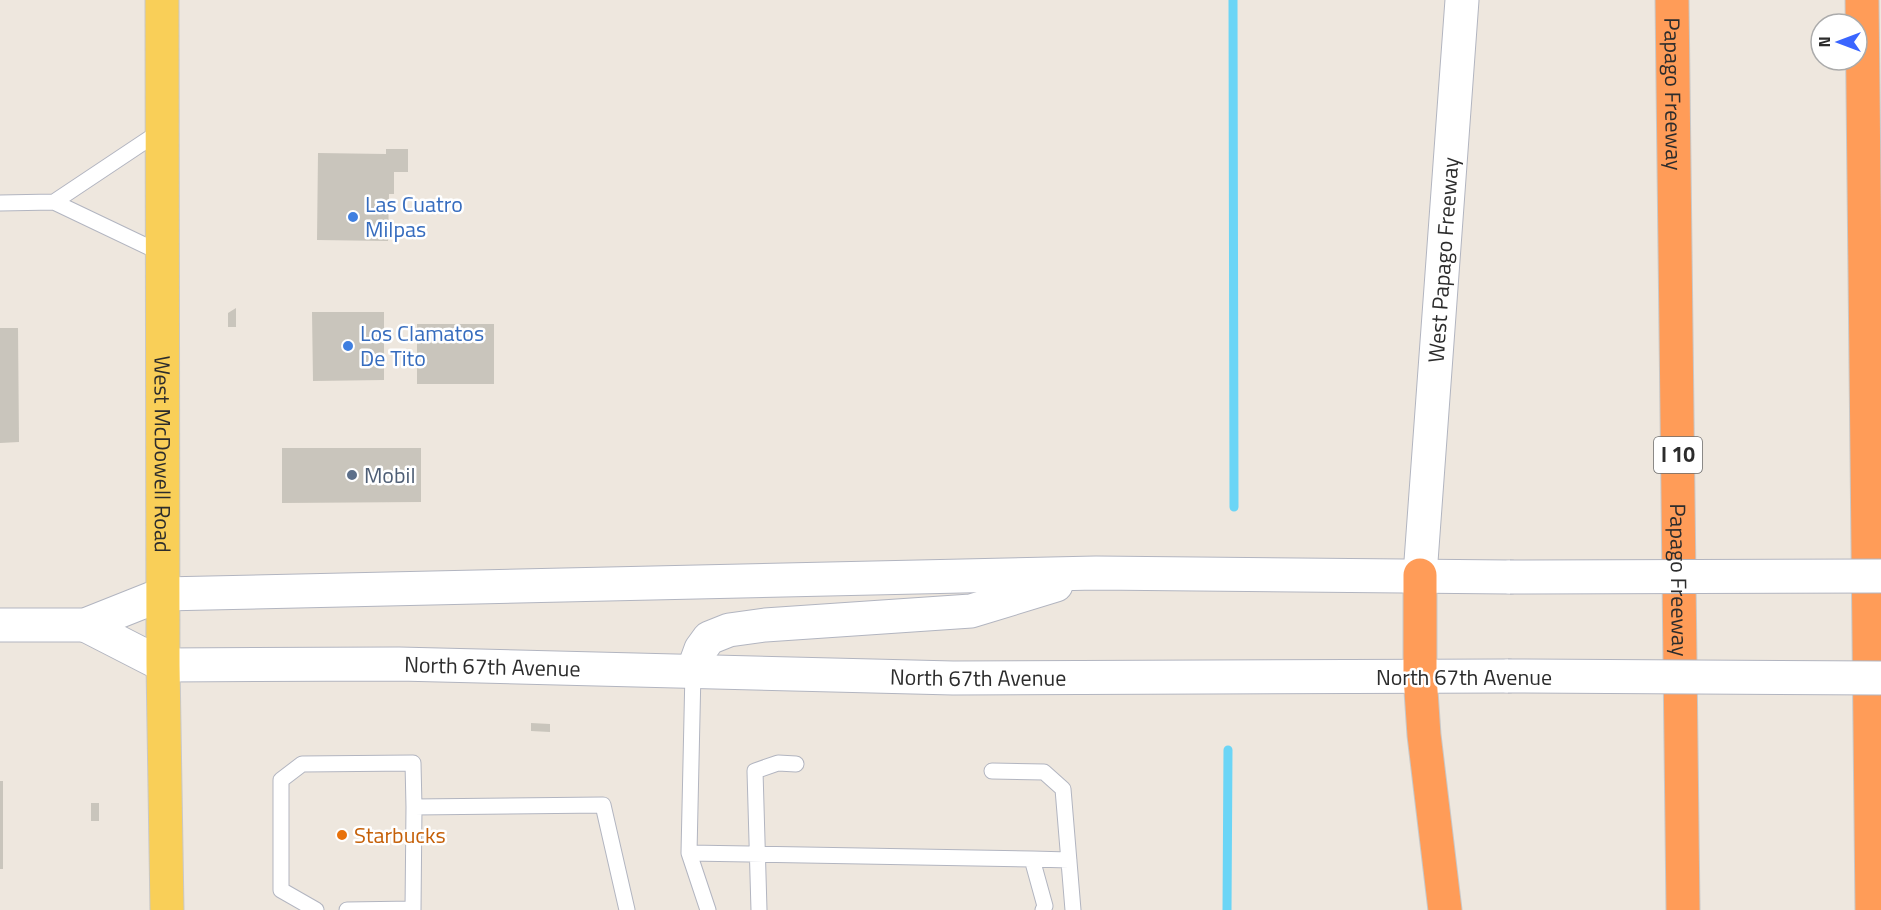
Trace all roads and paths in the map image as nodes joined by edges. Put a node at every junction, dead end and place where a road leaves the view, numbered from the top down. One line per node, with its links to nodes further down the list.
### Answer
1 (162, 0): 5 (main road, West McDowell Road)
2 (1462, 0): 10 (main road, West Papago Freeway)
3 (1672, 0): 36 (highway, Papago Freeway / I 10)
4 (1862, 0): 37 (highway)
5 (162, 129): 6 (lane); 8 (main road, West McDowell Road)
6 (54, 202): 7 (lane); 8 (lane)
7 (0, 203)
8 (162, 254): 12 (main road, West McDowell Road)
9 (1096, 573): 10 (main road, North 67th Avenue); 12 (main road, North 67th Avenue); 16 (main road)
10 (1420, 575): 11 (main road, North 67th Avenue, bridge); 17 (highway)
11 (1881, 576)
12 (163, 594): 14 (main road, North 67th Avenue); 15 (main road, West McDowell Road)
13 (0, 625): 14 (main road, North 67th Avenue)
14 (85, 625): 15 (main road, North 67th Avenue)
15 (163, 665): 16 (main road, North 67th Avenue); 27 (main road, West McDowell Road)
16 (693, 671): 17 (main road, North 67th Avenue); 22 (lane)
17 (1420, 676): 18 (main road, North 67th Avenue, bridge); 35 (highway)
18 (1881, 678)
19 (796, 764): 23 (lane)
20 (992, 771): 25 (lane)
21 (414, 807): 26 (lane); 28 (lane); 30 (lane)
22 (689, 853): 23 (lane); 31 (lane)
23 (757, 855): 24 (lane); 32 (lane)
24 (1032, 859): 25 (lane); 33 (lane)
25 (1069, 860): 34 (lane)
26 (413, 909): 29 (lane)
27 (167, 910)
28 (316, 910)
29 (347, 910)
30 (627, 910)
31 (708, 910)
32 (759, 910)
33 (1043, 910)
34 (1073, 910)
35 (1445, 910)
36 (1683, 910)
37 (1872, 910)

